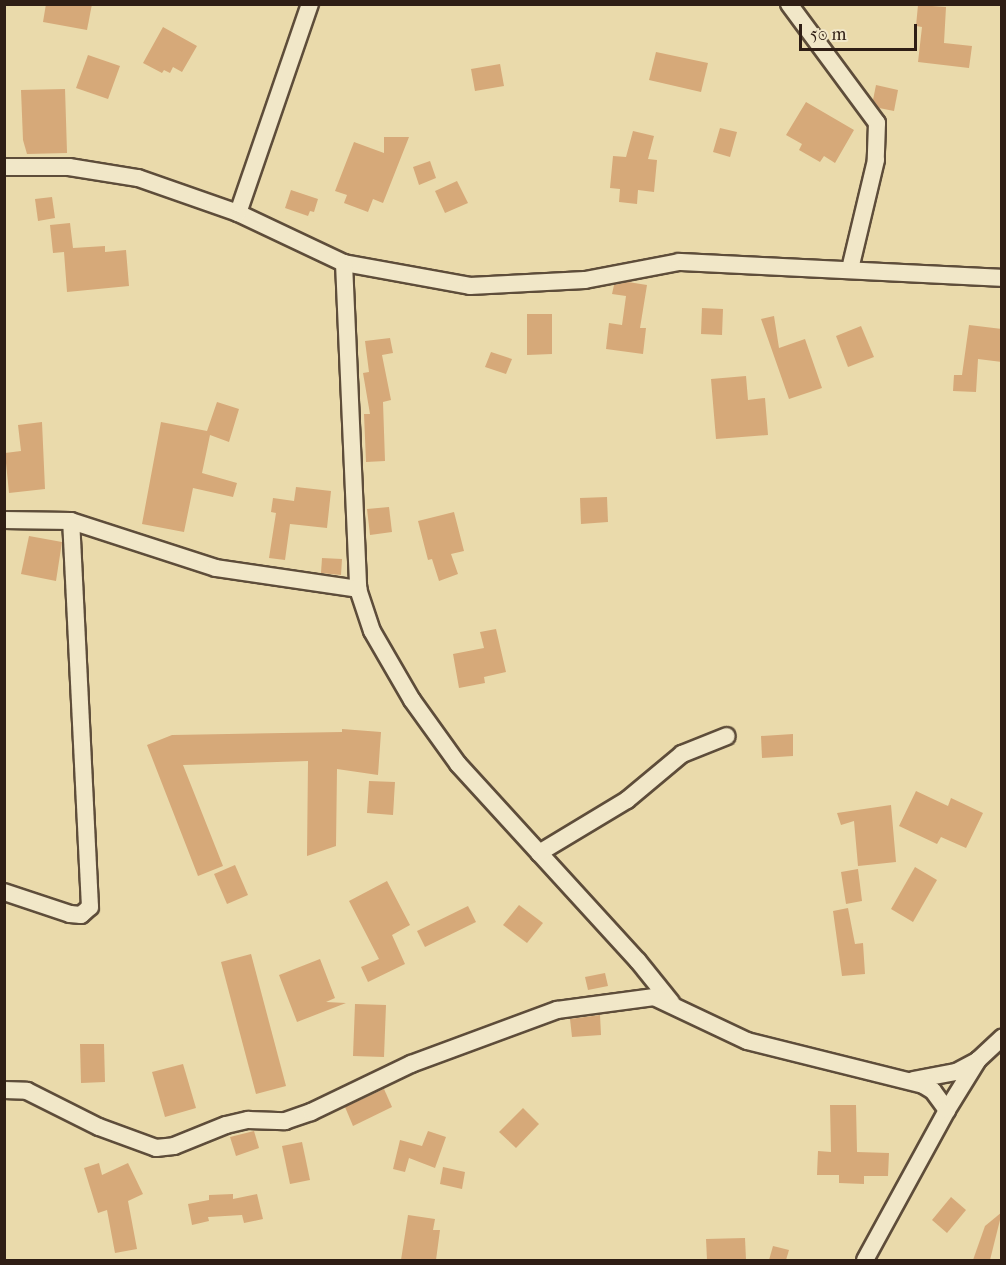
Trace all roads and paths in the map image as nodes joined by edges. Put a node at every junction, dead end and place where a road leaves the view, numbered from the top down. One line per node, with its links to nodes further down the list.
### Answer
1 (310, 4): 4 (street)
2 (789, 4): 6 (street)
3 (4, 167): 4 (street)
4 (238, 213): 5 (street)
5 (344, 263): 6 (street); 10 (street)
6 (850, 269): 7 (street)
7 (1002, 278)
8 (4, 520): 9 (street)
9 (71, 521): 10 (street); 13 (street)
10 (358, 589): 12 (street)
11 (727, 736): 12 (street)
12 (539, 853): 14 (street)
13 (4, 892)
14 (671, 1002): 17 (street); 18 (street)
15 (1002, 1038): 16 (street)
16 (978, 1060): 17 (street); 19 (street)
17 (903, 1080): 19 (street)
18 (4, 1090)
19 (946, 1110): 20 (street)
20 (865, 1260)

